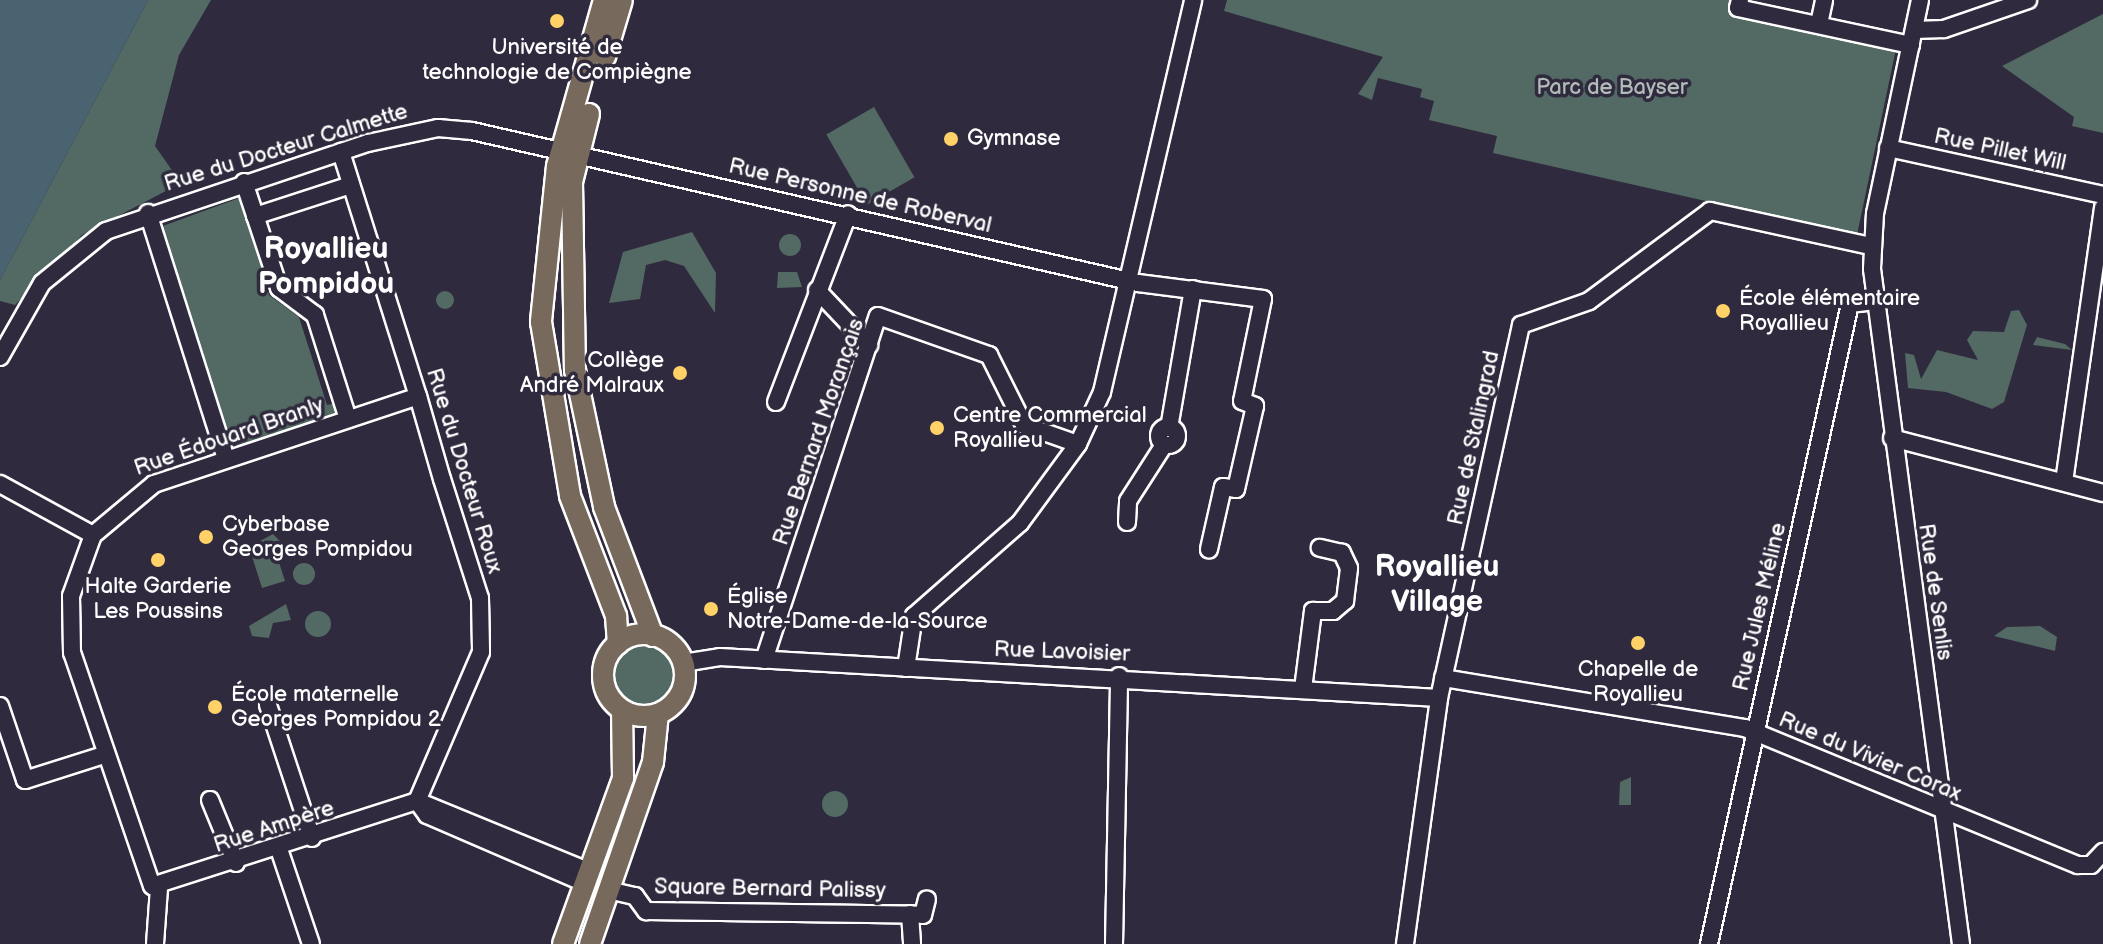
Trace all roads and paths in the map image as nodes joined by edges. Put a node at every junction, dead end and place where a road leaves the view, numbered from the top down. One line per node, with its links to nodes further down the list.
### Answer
1 (604, 0): 12 (main road)
2 (622, 0): 12 (main road)
3 (1193, 0): 21 (street)
4 (1740, 0): 8 (street)
5 (1824, 0): 8 (street)
6 (1920, 0): 9 (street, Rue de Senlis)
7 (2028, 0): 9 (street)
8 (1819, 24): 9 (street)
9 (1912, 38): 10 (street, Rue de Senlis)
10 (1888, 148): 15 (street, Rue Pillet Will); 20 (street, Rue de Senlis)
11 (341, 152): 12 (street, Rue du Docteur Calmette); 13 (street, Rue du Docteur Calmette); 14 (street, Rue du Docteur Roux)
12 (571, 152): 18 (street, Rue Personne de Roberval); 40 (main road); 41 (main road)
13 (244, 182): 17 (street, Rue du Docteur Calmette); 19 (street)
14 (351, 185): 19 (street); 27 (street, Rue du Docteur Roux)
15 (2103, 195)
16 (2103, 208): 33 (street)
17 (148, 213): 26 (street, Rue du Docteur Calmette); 32 (street)
18 (848, 214): 21 (street, Rue Personne de Roberval); 23 (street)
19 (255, 216): 29 (street)
20 (1871, 246): 24 (street, Rue de Senlis); 46 (street, Rue de Stalingrad)
21 (1131, 281): 22 (street, Rue Personne de Roberval); 31 (street)
22 (1193, 289): 36 (street); 39 (street, Rue Personne de Roberval)
23 (817, 290): 25 (street); 28 (street)
24 (1875, 301): 30 (street, Rue de Senlis); 53 (street, Rue Jules Méline)
25 (869, 345): 31 (street, Rue Bernard Morançais); 42 (street, Rue Bernard Morançais)
26 (0, 357)
27 (418, 396): 29 (street, Rue Édouard Branly); 56 (street, Rue du Docteur Roux)
28 (776, 402)
29 (348, 419): 32 (street, Rue Édouard Branly)
30 (1892, 438): 33 (street); 57 (street, Rue de Senlis)
31 (1078, 444): 44 (street)
32 (226, 459): 37 (street, Rue Édouard Branly)
33 (2064, 482): 35 (street)
34 (0, 484): 37 (street)
35 (2103, 493)
36 (1127, 522)
37 (93, 535): 54 (street, Rue Édouard Branly)
38 (1320, 548): 47 (street)
39 (1209, 549)
40 (653, 636): 41 (main road); 43 (main road)
41 (618, 644): 51 (main road)
42 (764, 660): 43 (street, Rue Lavoisier); 44 (street, Rue Lavoisier)
43 (683, 663): 52 (main road)
44 (906, 668): 45 (street, Rue Lavoisier)
45 (1119, 676): 47 (street, Rue Lavoisier); 72 (street)
46 (1443, 678): 48 (street, Rue de Stalingrad); 53 (street, Rue du Vivier Corax)
47 (1303, 689): 48 (street, Rue Lavoisier)
48 (1439, 698): 73 (street, Rue de Stalingrad)
49 (268, 705): 58 (street)
50 (0, 706): 54 (street)
51 (622, 710): 52 (main road); 62 (main road)
52 (658, 714): 64 (main road)
53 (1755, 732): 57 (street, Rue du Vivier Corax); 74 (street, Rue Jules Méline)
54 (104, 755): 63 (street, Rue Édouard Branly)
55 (210, 800): 61 (street)
56 (417, 801): 58 (street, Rue Ampère); 62 (street)
57 (1942, 810): 60 (street, Rue du Vivier Corax); 75 (street, Rue de Senlis)
58 (312, 838): 59 (street, Rue Ampère)
59 (279, 849): 61 (street, Rue Ampère); 68 (street)
60 (2103, 852)
61 (236, 863): 63 (street, Rue Ampère)
62 (590, 870): 64 (main road); 69 (main road)
63 (152, 884): 67 (street)
64 (608, 890): 66 (street, Square Bernard Palissy); 70 (main road)
65 (927, 899): 66 (street, Square Bernard Palissy)
66 (910, 914): 71 (street)
67 (155, 944)
68 (311, 944)
69 (563, 944)
70 (590, 944)
71 (912, 944)
72 (1114, 944)
73 (1405, 944)
74 (1709, 944)
75 (1961, 944)

